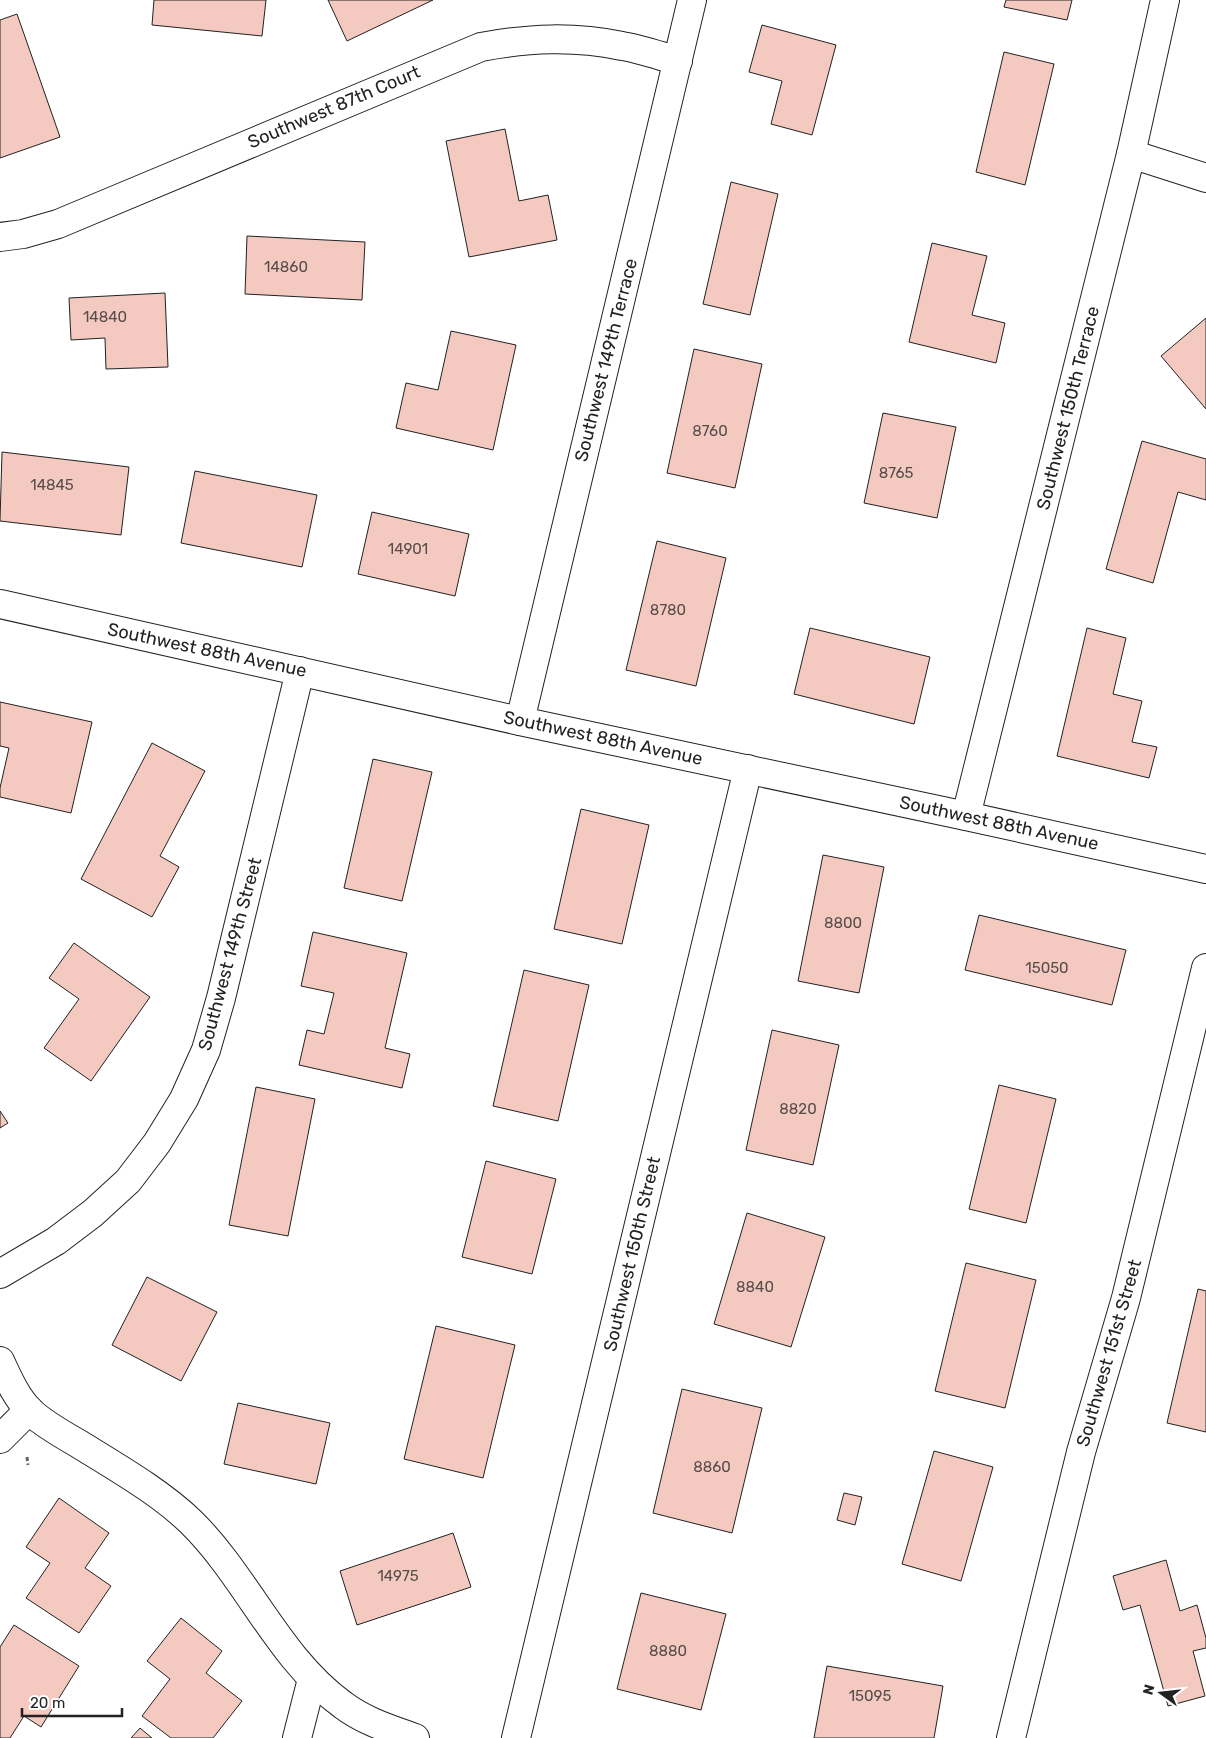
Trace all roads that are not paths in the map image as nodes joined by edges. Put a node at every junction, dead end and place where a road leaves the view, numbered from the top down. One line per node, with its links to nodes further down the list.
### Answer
1 (692, 0): 3 (street, Southwest 149th Terrace)
2 (1165, 0): 4 (street, Southwest 150th Terrace)
3 (678, 61): 6 (street, Southwest 87th Court); 9 (street, Southwest 149th Terrace)
4 (1131, 154): 5 (street); 11 (street, Southwest 150th Terrace)
5 (1206, 178)
6 (0, 237)
7 (0, 604): 8 (street, Southwest 88th Avenue)
8 (300, 671): 9 (street, Southwest 88th Avenue); 14 (street, Southwest 149th Street)
9 (520, 721): 10 (street, Southwest 88th Avenue)
10 (748, 769): 11 (street, Southwest 88th Avenue); 21 (street, Southwest 150th Street)
11 (966, 816): 12 (street, Southwest 88th Avenue)
12 (1206, 869)
13 (1206, 968): 22 (street, Southwest 151st Street)
14 (0, 1274)
15 (0, 1361): 16 (street)
16 (29, 1410): 17 (street); 18 (street)
17 (0, 1439)
18 (312, 1678): 19 (street); 20 (street)
19 (297, 1738)
20 (415, 1738)
21 (516, 1738)
22 (1011, 1738)

